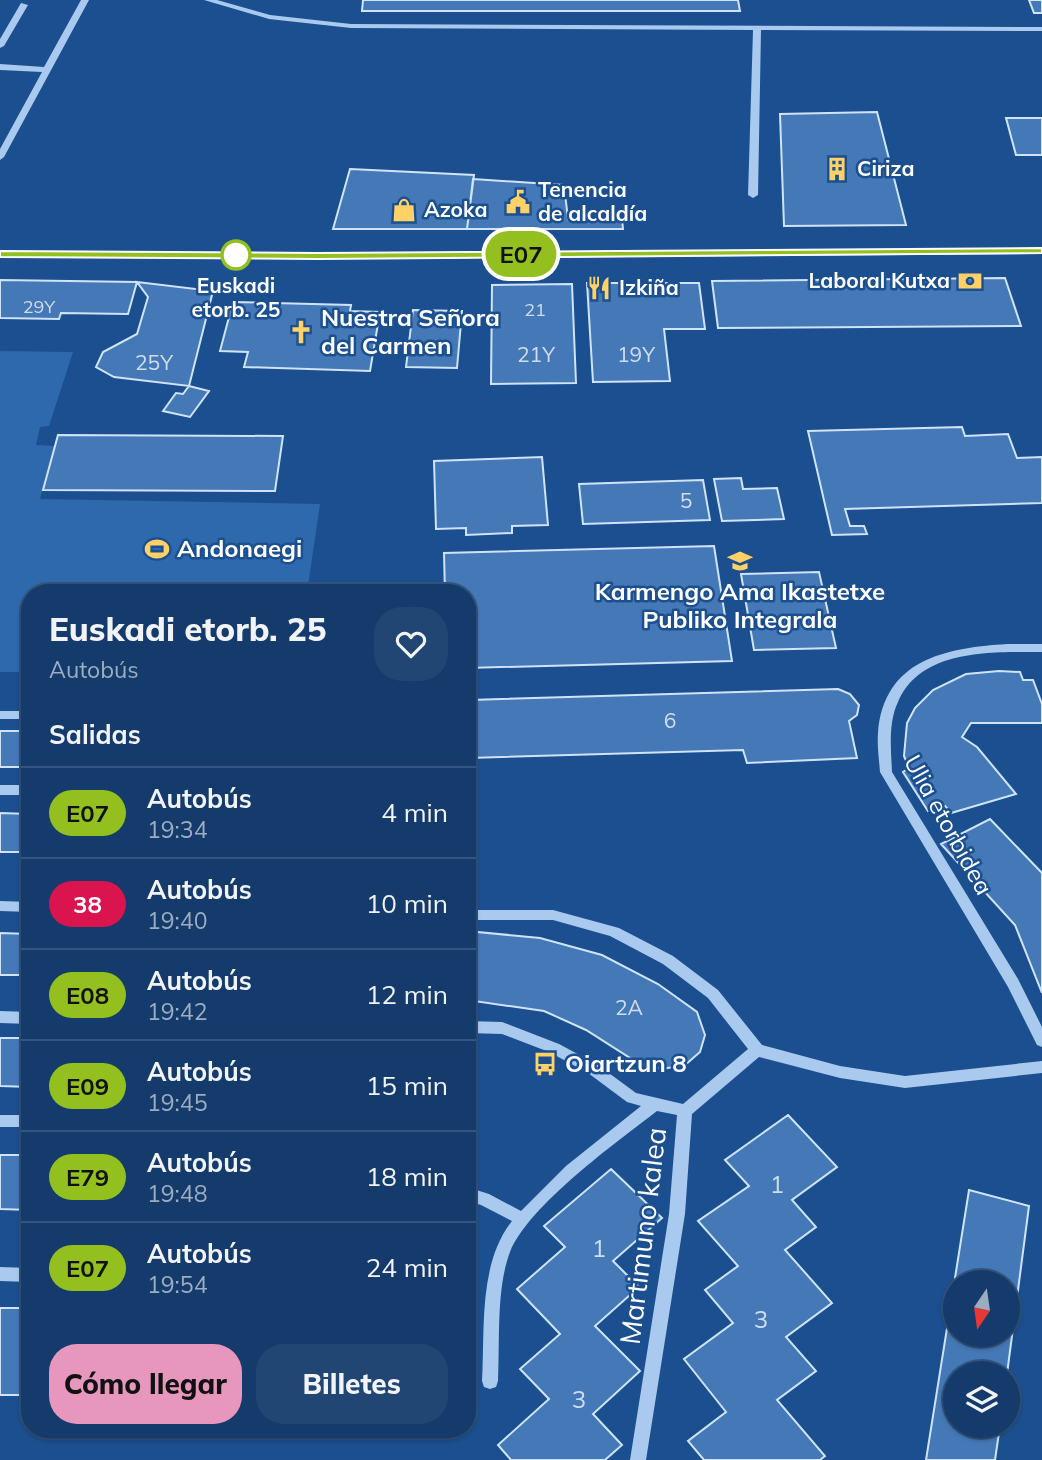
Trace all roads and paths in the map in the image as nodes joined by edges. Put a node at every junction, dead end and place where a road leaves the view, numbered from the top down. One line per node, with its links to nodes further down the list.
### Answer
1 (85, 0): 8 (street)
2 (208, 0): 4 (street)
3 (24, 5): 6 (street)
4 (757, 28): 5 (street); 10 (street)
5 (1042, 29)
6 (0, 46)
7 (0, 67): 8 (street)
8 (48, 70): 9 (street)
9 (0, 157)
10 (753, 195)
11 (1042, 251): 12 (street)
12 (0, 254)
13 (1042, 648): 24 (street, Ulia etorbidea)
14 (0, 715): 15 (street)
15 (21, 715)
16 (0, 790): 17 (street)
17 (21, 790)
18 (0, 906): 19 (street)
19 (21, 907)
20 (476, 915): 25 (street)
21 (0, 1017): 22 (street)
22 (21, 1018)
23 (476, 1027): 27 (street)
24 (1042, 1041)
25 (757, 1050): 26 (street); 28 (street, Martimuno kalea)
26 (1042, 1068)
27 (655, 1104): 28 (street); 32 (street)
28 (685, 1111): 36 (street, Martimuno kalea)
29 (0, 1121): 30 (street)
30 (21, 1121)
31 (476, 1196): 32 (street)
32 (522, 1219): 35 (street)
33 (0, 1274): 34 (street)
34 (21, 1275)
35 (490, 1381)
36 (638, 1460)

